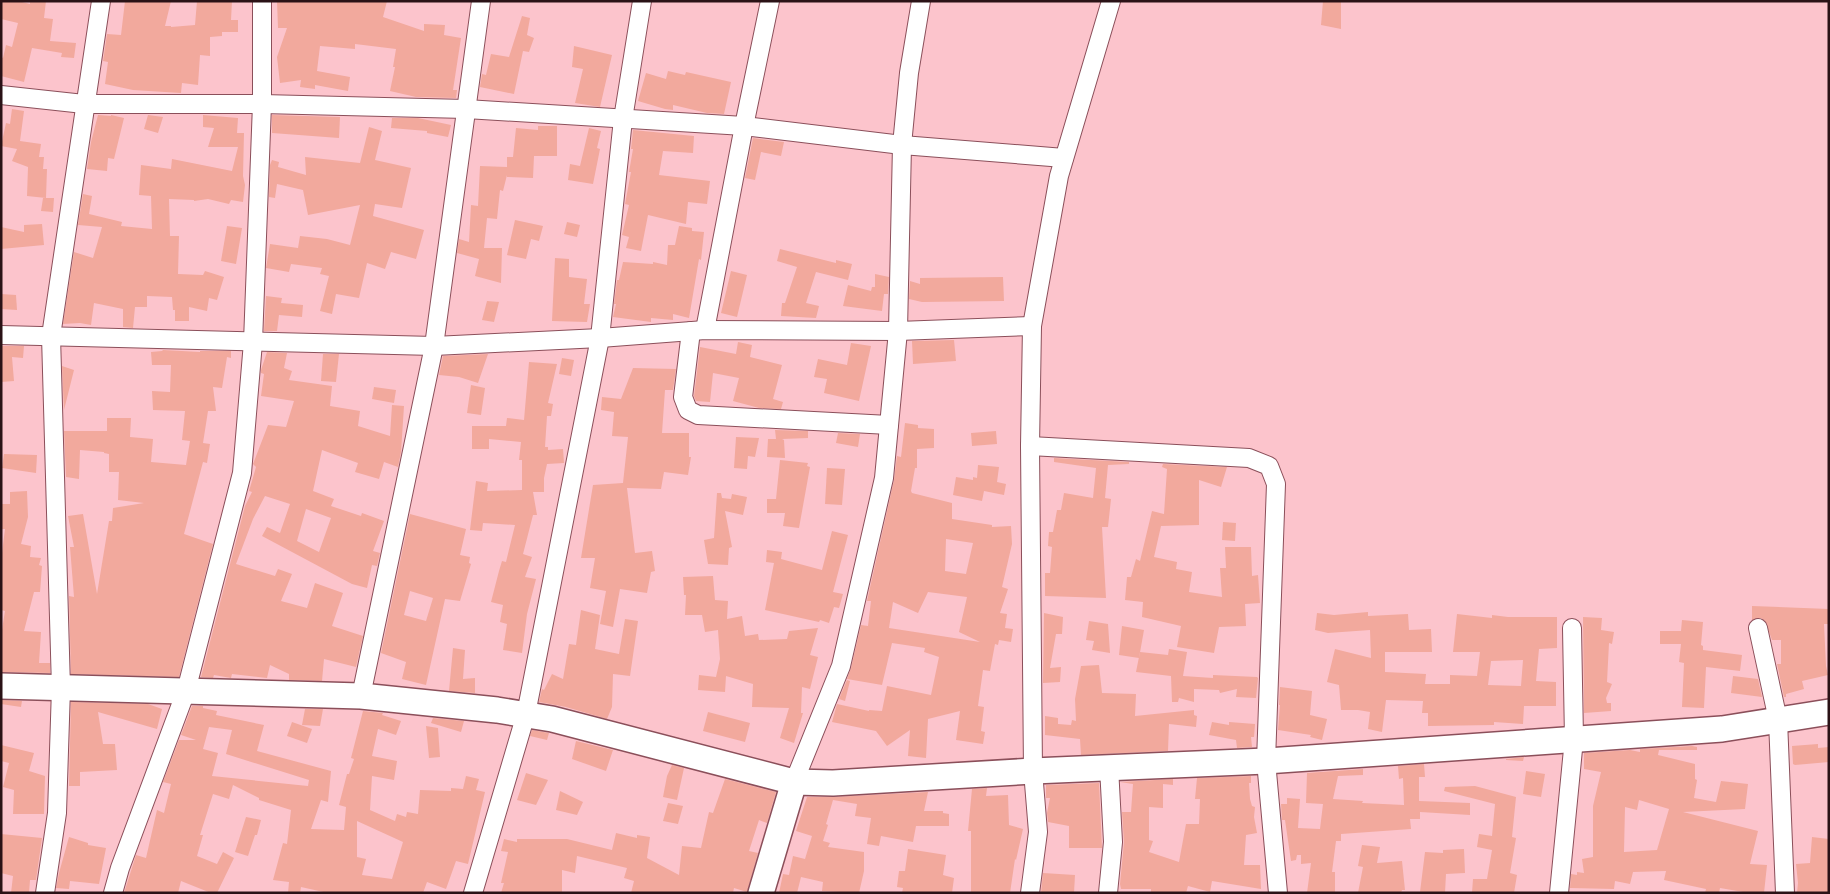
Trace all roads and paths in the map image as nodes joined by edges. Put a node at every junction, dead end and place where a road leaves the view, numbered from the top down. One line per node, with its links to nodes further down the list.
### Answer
1 (101, 1): 9 (street)
2 (262, 1): 10 (street)
3 (481, 1): 11 (street)
4 (642, 1): 12 (street)
5 (770, 1): 13 (street)
6 (921, 1): 14 (street)
7 (1111, 1): 15 (street)
8 (1, 94): 9 (street)
9 (84, 104): 10 (street); 20 (street)
10 (262, 104): 11 (street); 22 (street)
11 (466, 109): 12 (street); 23 (street)
12 (623, 119): 13 (street); 21 (street)
13 (744, 126): 14 (street); 17 (street)
14 (902, 145): 15 (street); 18 (street)
15 (1064, 158): 16 (street)
16 (1032, 326): 18 (street); 25 (street)
17 (698, 330): 18 (street); 21 (street); 24 (street)
18 (898, 331): 24 (street)
19 (1, 335): 20 (street)
20 (51, 336): 22 (street); 29 (street)
21 (600, 338): 23 (street); 33 (street)
22 (253, 342): 23 (street); 30 (street)
23 (434, 346): 31 (street)
24 (889, 426): 39 (street)
25 (1030, 446): 36 (street); 38 (street)
26 (1572, 628): 35 (street)
27 (1758, 628): 34 (street)
28 (1, 686): 29 (street)
29 (61, 688): 30 (street); 40 (street)
30 (186, 691): 31 (street); 41 (street)
31 (361, 696): 33 (street)
32 (1829, 712): 34 (street)
33 (526, 714): 39 (street); 42 (street)
34 (1778, 720): 35 (street); 48 (street)
35 (1574, 739): 36 (street); 47 (street)
36 (1266, 761): 37 (street); 46 (street)
37 (1109, 767): 38 (street); 45 (street)
38 (1034, 770): 39 (street); 44 (street)
39 (794, 782): 43 (street)
40 (45, 893)
41 (113, 893)
42 (473, 893)
43 (761, 893)
44 (1030, 893)
45 (1108, 893)
46 (1278, 893)
47 (1559, 893)
48 (1785, 893)

